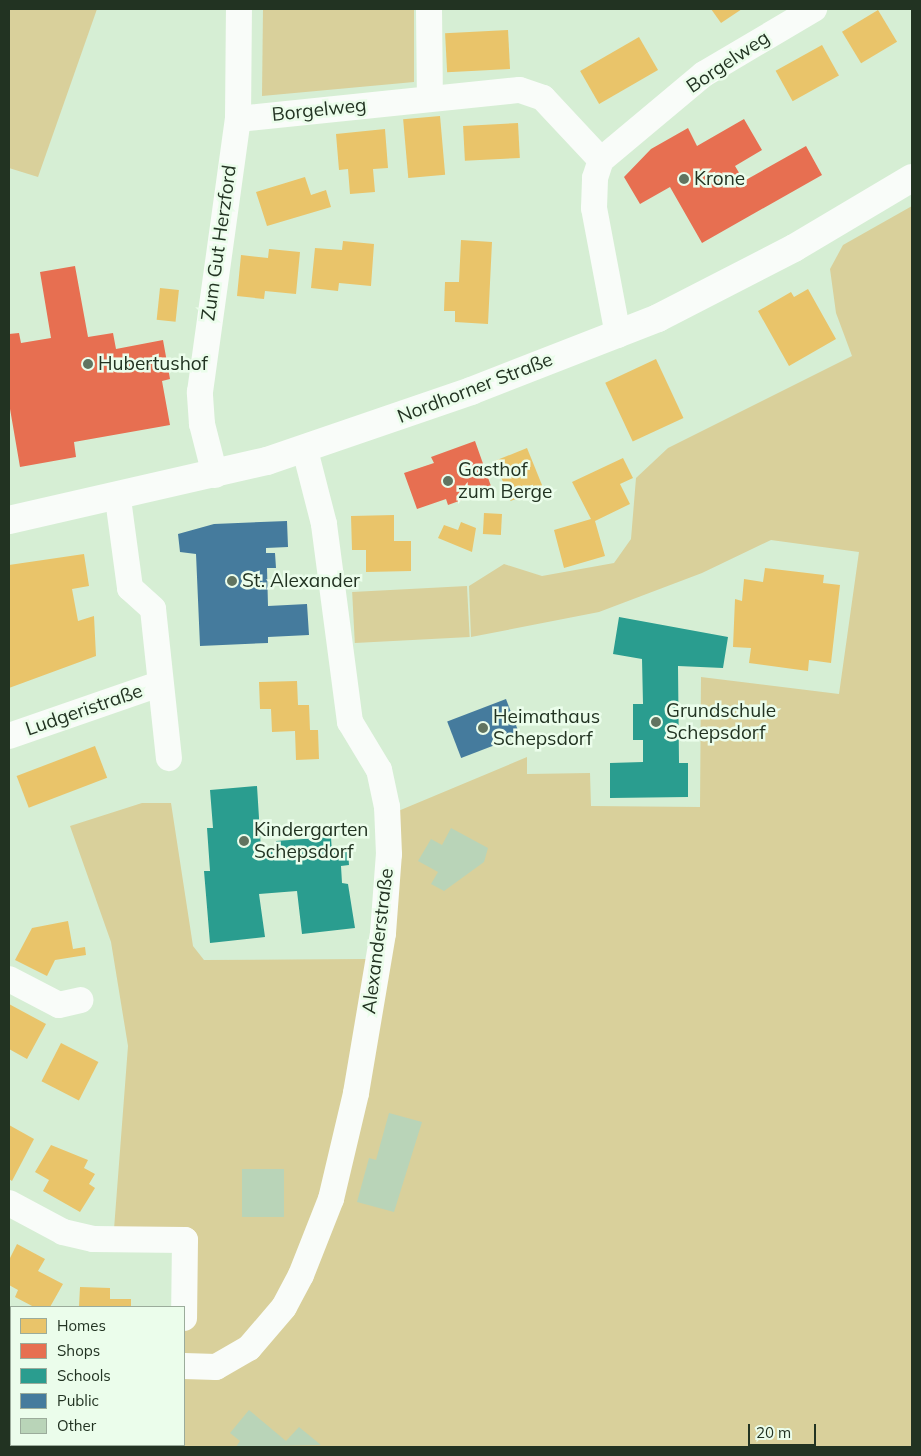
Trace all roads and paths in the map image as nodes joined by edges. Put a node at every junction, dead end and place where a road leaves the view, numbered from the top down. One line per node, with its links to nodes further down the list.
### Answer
1 (239, 9): 5 (street, Zum Gut Herzford)
2 (429, 9): 4 (street)
3 (814, 9): 6 (street, Borgelweg)
4 (430, 98): 5 (street, Borgelweg); 6 (street, Borgelweg)
5 (238, 119): 10 (street, Zum Gut Herzford)
6 (601, 160): 8 (street)
7 (912, 178): 8 (main road, Nordhorner Straße)
8 (618, 335): 9 (main road, Nordhorner Straße)
9 (305, 450): 10 (main road, Nordhorner Straße); 20 (street, Alexanderstraße)
10 (215, 475): 11 (main road, Nordhorner Straße)
11 (118, 498): 12 (main road, Nordhorner Straße); 13 (street, Ludgeristraße)
12 (9, 520)
13 (159, 684): 14 (street, Ludgeristraße); 15 (street, Ludgeristraße)
14 (9, 736)
15 (169, 758)
16 (9, 979): 17 (street)
17 (80, 1000)
18 (9, 1203): 19 (street)
19 (184, 1306)
20 (185, 1366)

